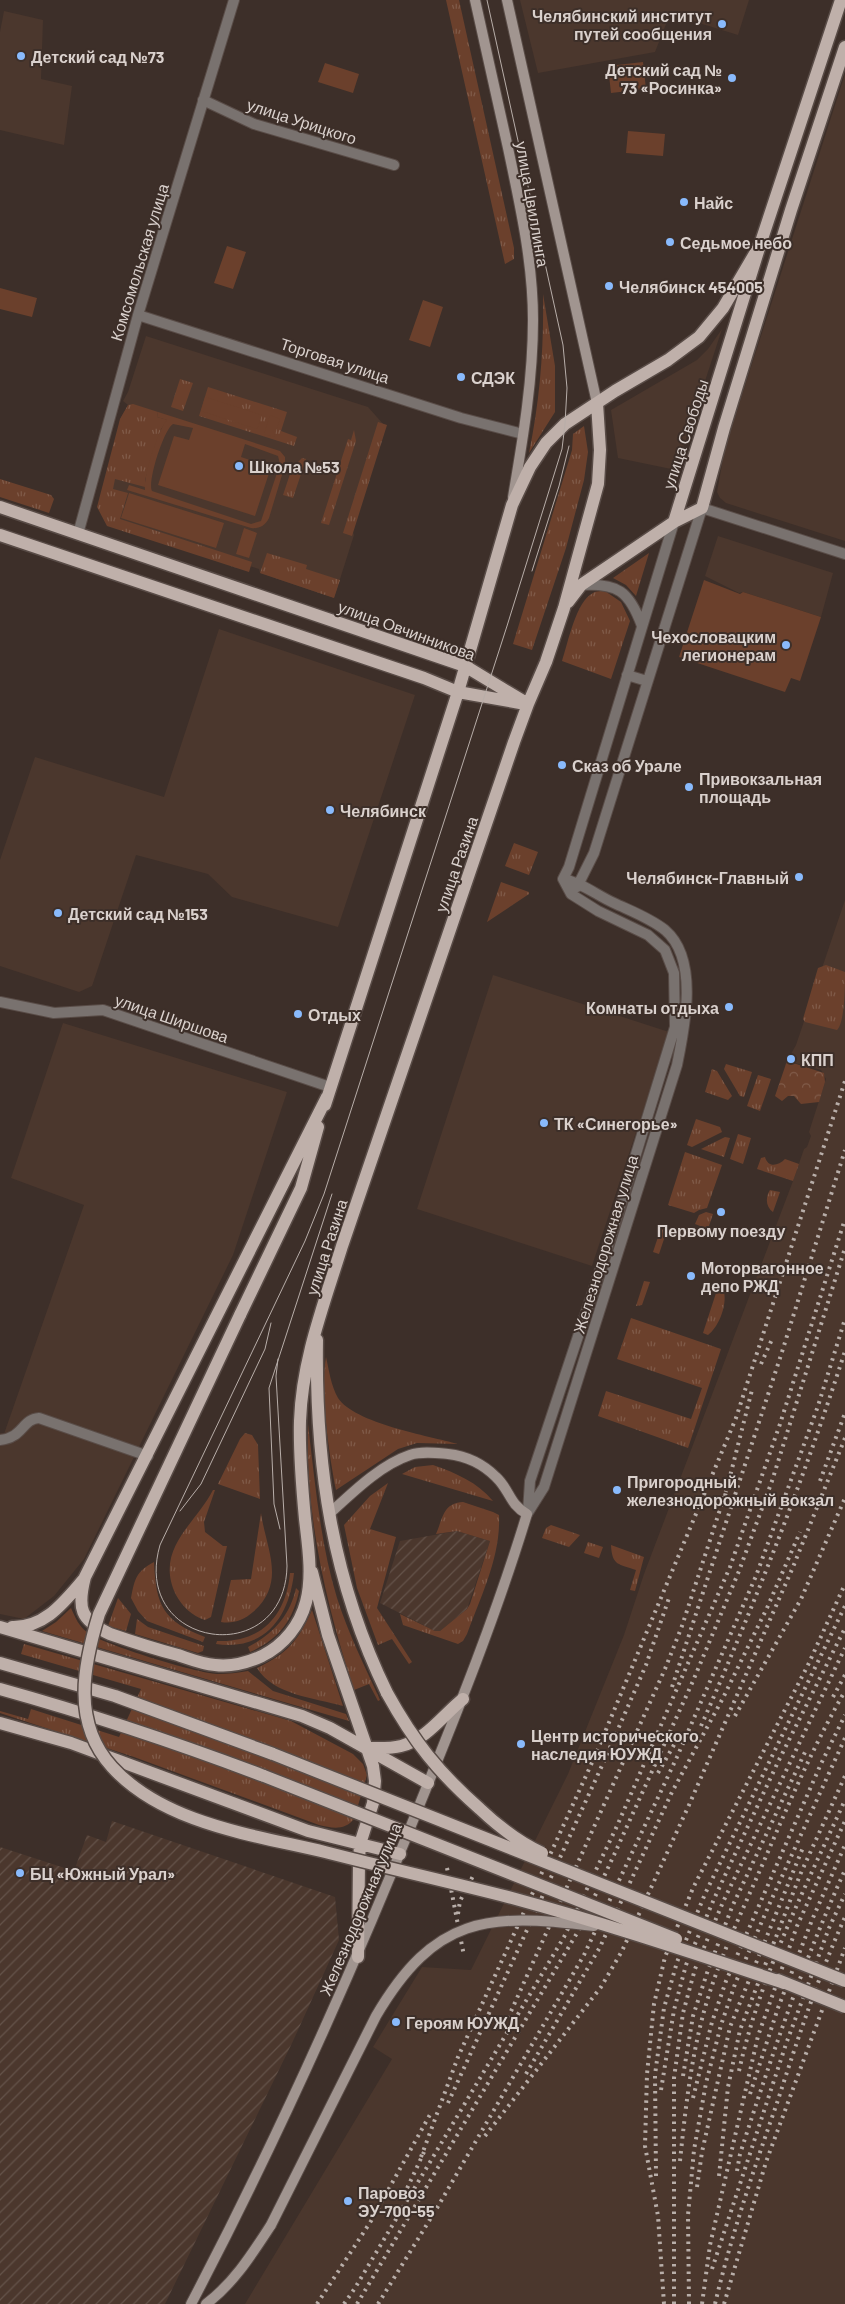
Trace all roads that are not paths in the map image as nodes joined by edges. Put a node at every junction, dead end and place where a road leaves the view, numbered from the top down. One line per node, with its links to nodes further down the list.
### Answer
1 (234, 0): 6 (street, Комсомольская улица)
2 (475, 0): 11 (main road, улица Цвиллинга)
3 (507, 0): 10 (main road, улица Цвиллинга)
4 (841, 0): 8 (main road, улица Свободы)
5 (845, 47): 14 (main road)
6 (203, 100): 7 (street, улица Урицкого); 9 (street, Комсомольская улица)
7 (394, 165)
8 (760, 245): 10 (main road); 15 (main road, улица Свободы)
9 (138, 315): 11 (street, Торговая улица); 16 (street, Комсомольская улица)
10 (597, 403): 12 (main road); 20 (main road, улица Разина)
11 (523, 434): 12 (main road, улица Цвиллинга)
12 (512, 505): 22 (main road)
13 (0, 507): 16 (main road, улица Овчинникова)
14 (702, 508): 15 (main road); 18 (street); 24 (street)
15 (674, 522): 19 (main road); 21 (street, улица Свободы)
16 (78, 534): 22 (main road, улица Овчинникова)
17 (0, 536): 25 (main road)
18 (845, 554)
19 (581, 585): 20 (main road); 21 (street)
20 (564, 608): 26 (main road, улица Разина)
21 (642, 626): 23 (street, улица Свободы)
22 (465, 666): 25 (main road); 26 (main road, улица Овчинникова)
23 (627, 675): 24 (street); 27 (street, улица Свободы)
24 (647, 681): 28 (street)
25 (458, 692): 26 (main road); 33 (main road)
26 (528, 704): 34 (main road, улица Разина)
27 (563, 879): 28 (street, Железнодорожная улица); 29 (street)
28 (580, 883): 29 (street); 30 (street, Железнодорожная улица)
29 (571, 894): 31 (street, Железнодорожная улица)
30 (607, 900): 31 (street); 38 (street, Железнодорожная улица)
31 (598, 911): 38 (street, Железнодорожная улица)
32 (0, 1002): 33 (street, улица Ширшова)
33 (328, 1092): 36 (main road); 51 (main road, bridge)
34 (317, 1330): 37 (main road); 39 (main road)
35 (0, 1440): 36 (street)
36 (148, 1456): 40 (main road)
37 (329, 1514): 38 (main road); 50 (main road, bridge)
38 (528, 1514): 44 (main road, Железнодорожная улица)
39 (309, 1562): 40 (main road); 46 (main road)
40 (85, 1577): 41 (main road)
41 (0, 1627): 46 (main road)
42 (0, 1663): 50 (main road, bridge)
43 (0, 1689): 54 (main road, bridge)
44 (463, 1699): 46 (main road); 47 (main road, Железнодорожная улица)
45 (0, 1722): 48 (main road)
46 (366, 1748): 47 (main road); 48 (main road)
47 (428, 1783): 49 (main road, Железнодорожная улица)
48 (360, 1844): 49 (main road); 52 (main road)
49 (400, 1854): 52 (main road, Железнодорожная улица)
50 (690, 1920): 53 (main road, bridge)
51 (618, 1929): 54 (main road, bridge); 57 (main road, bridge)
52 (358, 1957): 56 (main road, Железнодорожная улица)
53 (845, 1981)
54 (784, 1983): 55 (main road, bridge)
55 (845, 2007)
56 (191, 2304)
57 (206, 2304)

